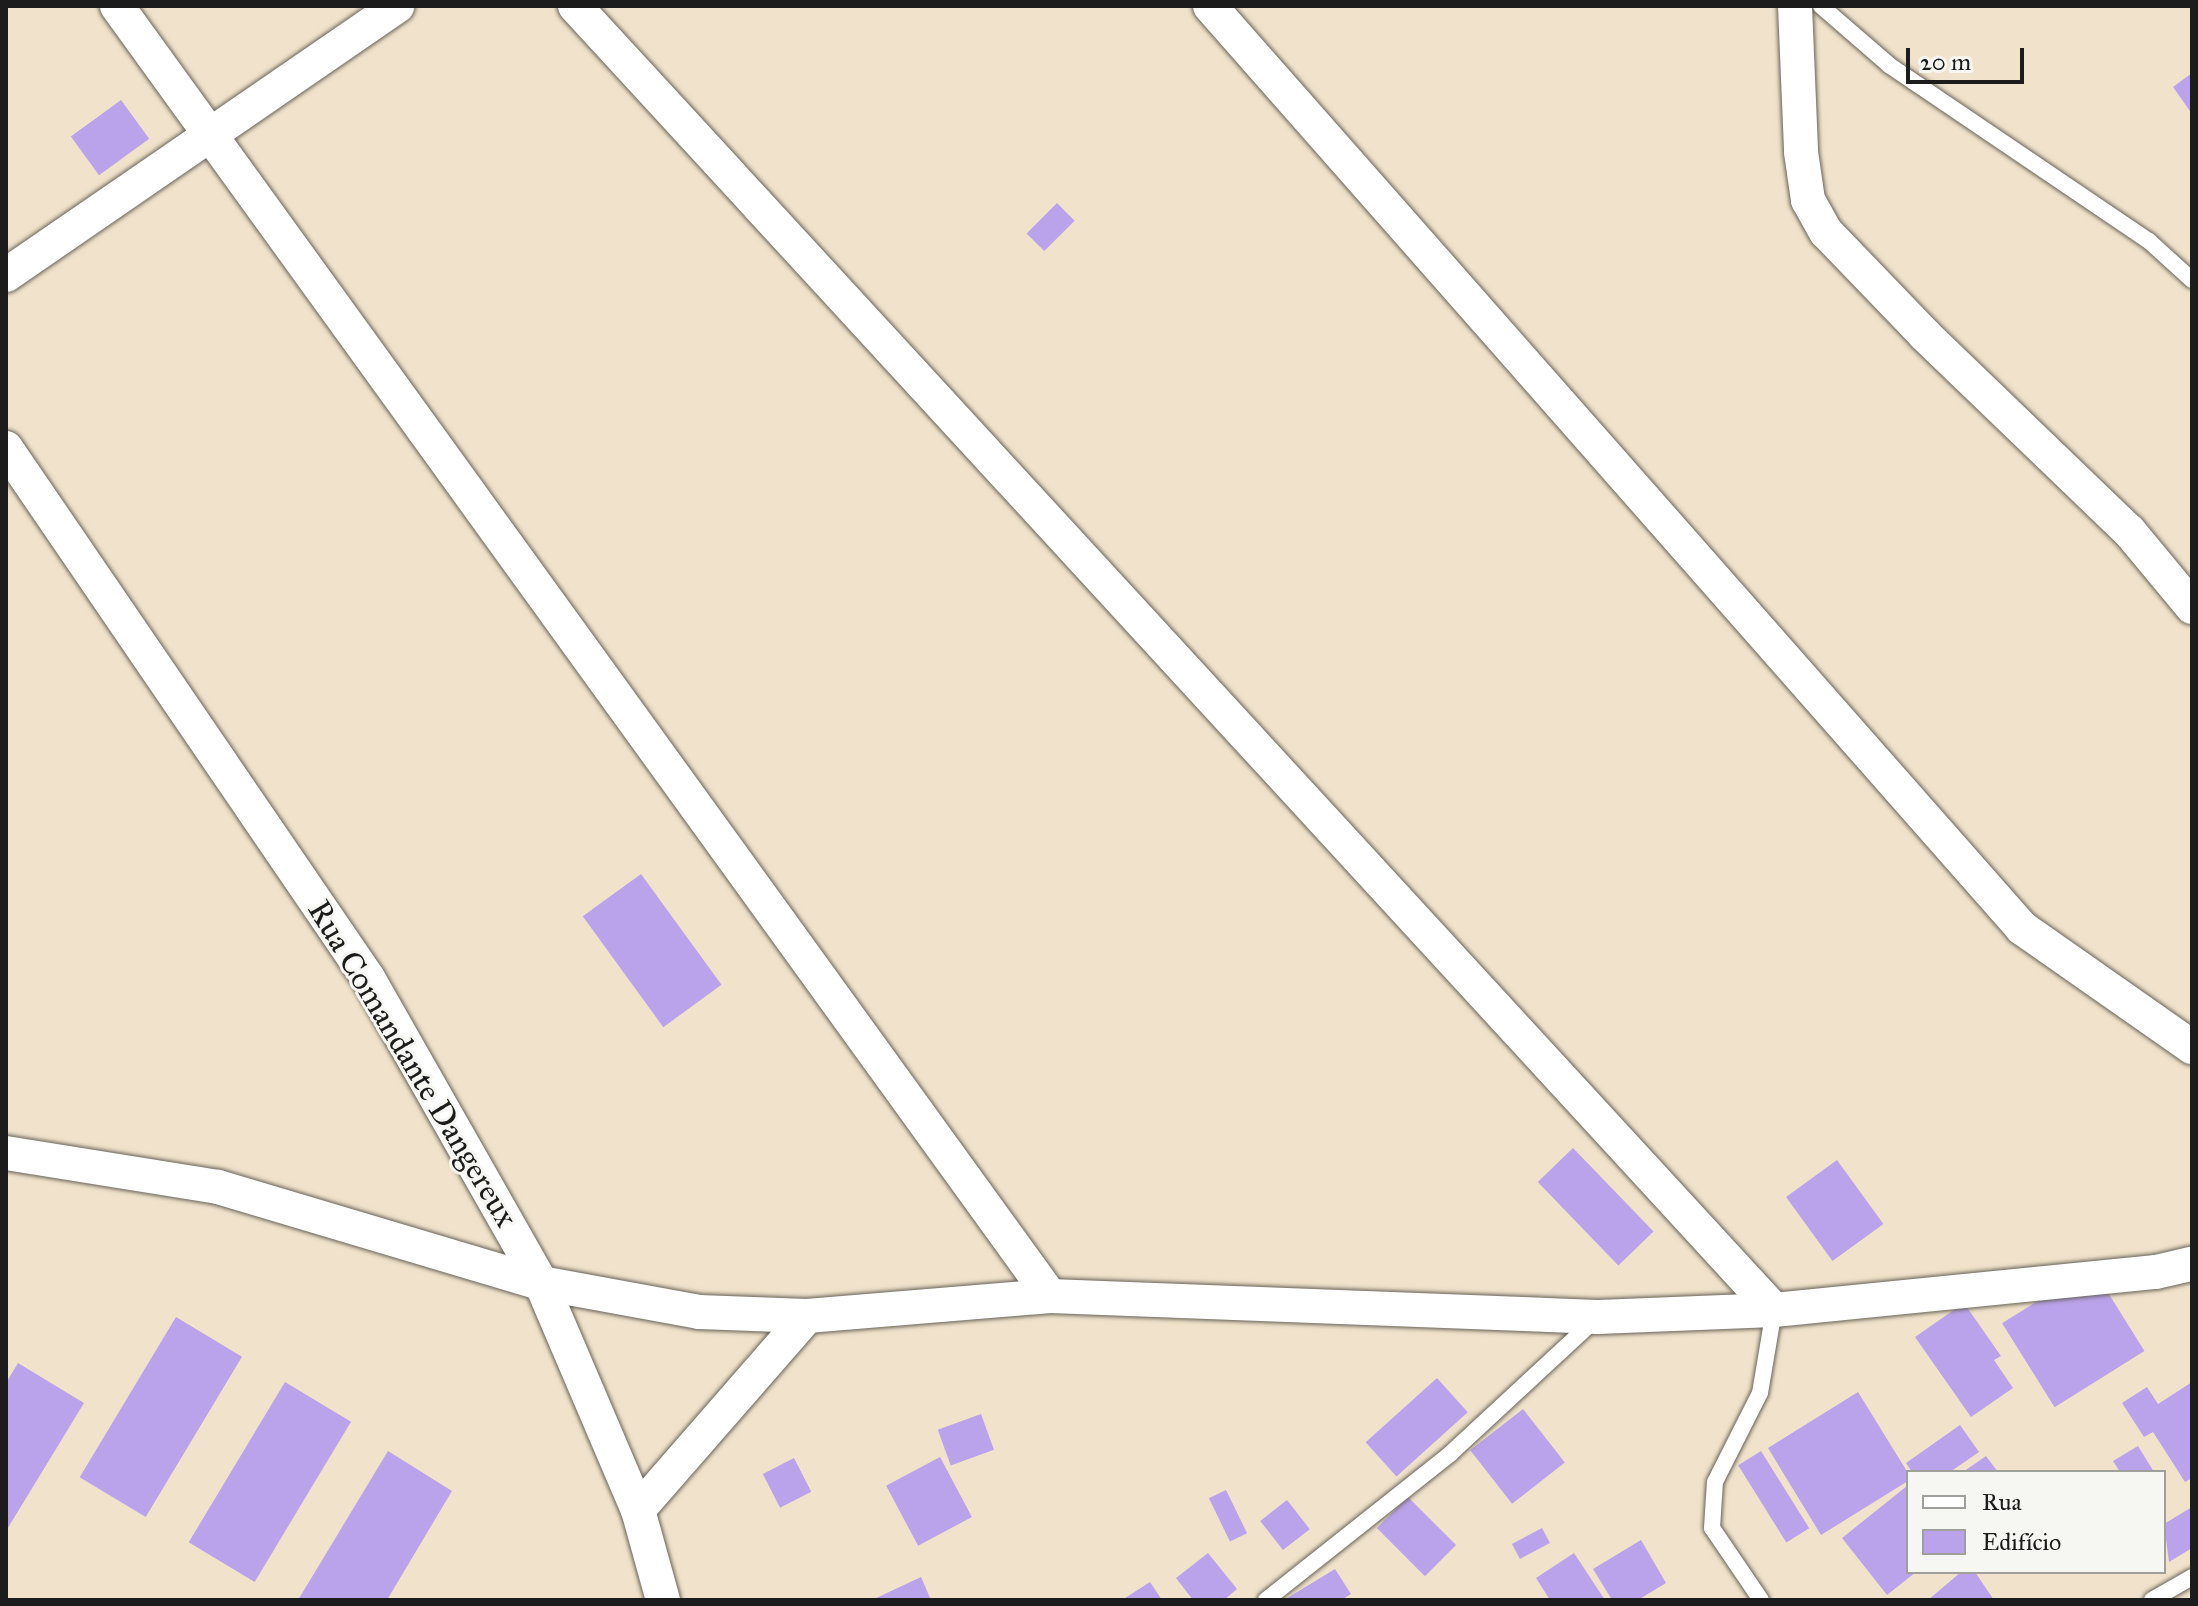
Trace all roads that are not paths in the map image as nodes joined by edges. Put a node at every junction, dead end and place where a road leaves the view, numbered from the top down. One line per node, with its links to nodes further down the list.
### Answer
1 (117, 6): 7 (street)
2 (398, 6): 7 (street)
3 (575, 6): 17 (street)
4 (1210, 6): 12 (street)
5 (1795, 6): 11 (street)
6 (1821, 6): 9 (lane)
7 (213, 135): 8 (street); 16 (street)
8 (6, 275)
9 (2192, 280)
10 (6, 448): 15 (street, Rua Comandante Dangereux)
11 (2192, 607)
12 (2192, 1047)
13 (6, 1153): 15 (street)
14 (2192, 1264): 17 (street)
15 (541, 1283): 18 (street); 20 (street, Rua Comandante Dangereux)
16 (1050, 1296): 18 (street); 19 (street)
17 (1774, 1310): 19 (street); 24 (lane)
18 (807, 1316): 20 (street)
19 (1598, 1317): 23 (lane)
20 (638, 1510): 22 (street, Rua Comandante Dangereux)
21 (2192, 1577): 25 (lane)
22 (663, 1600)
23 (1266, 1600)
24 (1761, 1600)
25 (2152, 1600)

